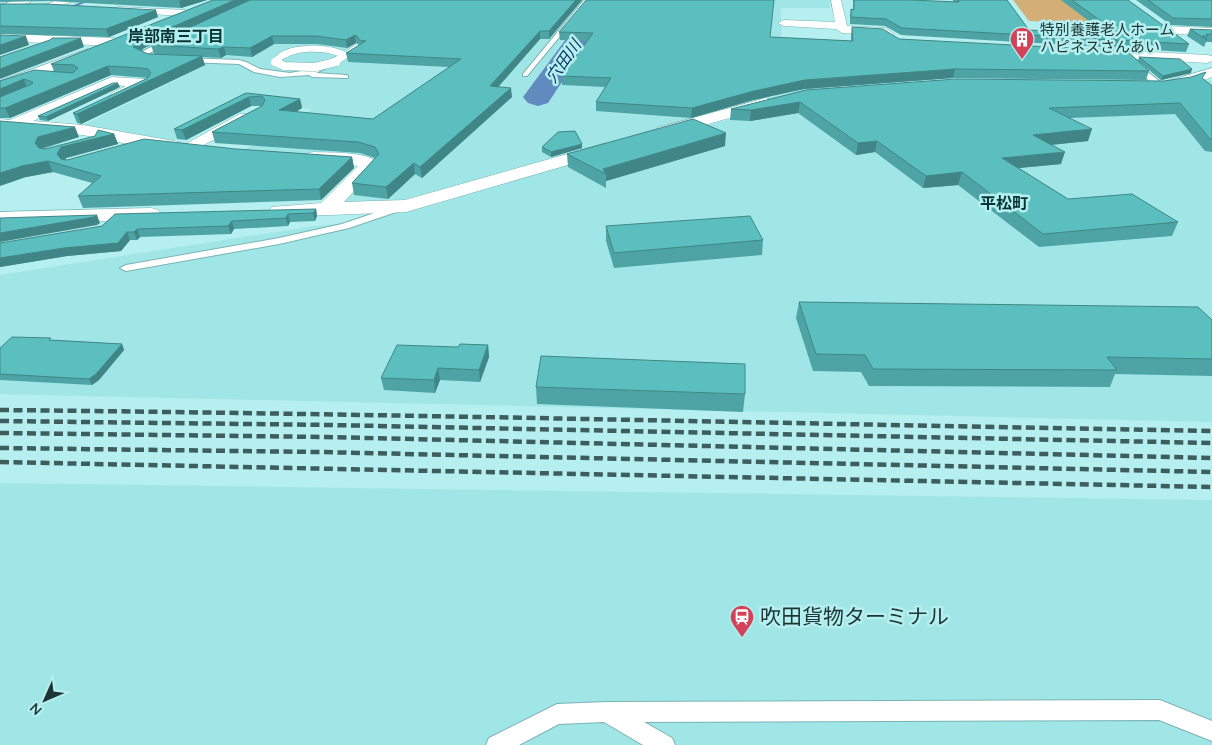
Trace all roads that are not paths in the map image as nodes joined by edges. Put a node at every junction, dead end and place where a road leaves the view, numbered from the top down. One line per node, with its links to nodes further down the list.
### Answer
1 (27, 0): 6 (street)
2 (66, 0): 5 (street)
3 (587, 0): 26 (lane)
4 (836, 0): 9 (street)
5 (49, 6): 6 (street); 7 (street)
6 (2, 7)
7 (78, 8)
8 (107, 9): 10 (street)
9 (840, 20): 9 (street); 16 (street)
10 (157, 25)
11 (30, 28): 13 (street)
12 (1212, 32): 23 (street)
13 (1, 35): 15 (street)
14 (173, 39): 21 (lane)
15 (58, 40): 18 (street); 24 (street)
16 (897, 41)
17 (356, 48): 25 (lane, bridge)
18 (25, 52)
19 (1086, 53): 20 (street)
20 (1125, 55): 23 (street); 31 (lane)
21 (160, 59)
22 (179, 60): 25 (lane)
23 (1210, 64): 31 (street)
24 (31, 75): 27 (lane); 29 (street)
25 (301, 75): 28 (lane)
26 (525, 75)
27 (49, 76)
28 (346, 77)
29 (0, 86)
30 (1142, 86): 31 (street)
31 (1160, 86)
32 (786, 99): 39 (street)
33 (102, 103): 36 (street)
34 (76, 115): 37 (street)
35 (256, 115): 44 (street)
36 (6, 124): 37 (street)
37 (50, 127): 38 (street); 40 (street)
38 (110, 135): 41 (street); 42 (street)
39 (644, 138)
40 (2, 141)
41 (148, 143): 44 (street); 46 (street)
42 (76, 146)
43 (615, 146): 48 (street)
44 (190, 148): 45 (street)
45 (220, 151)
46 (110, 153)
47 (295, 156): 49 (street)
48 (406, 206): 49 (street); 53 (lane)
49 (327, 209): 50 (street)
50 (262, 211)
51 (166, 214): 52 (street)
52 (0, 218)
53 (126, 268)
54 (607, 712): 55 (lane); 56 (lane); 57 (lane)
55 (1212, 731)
56 (497, 745)
57 (664, 745)

